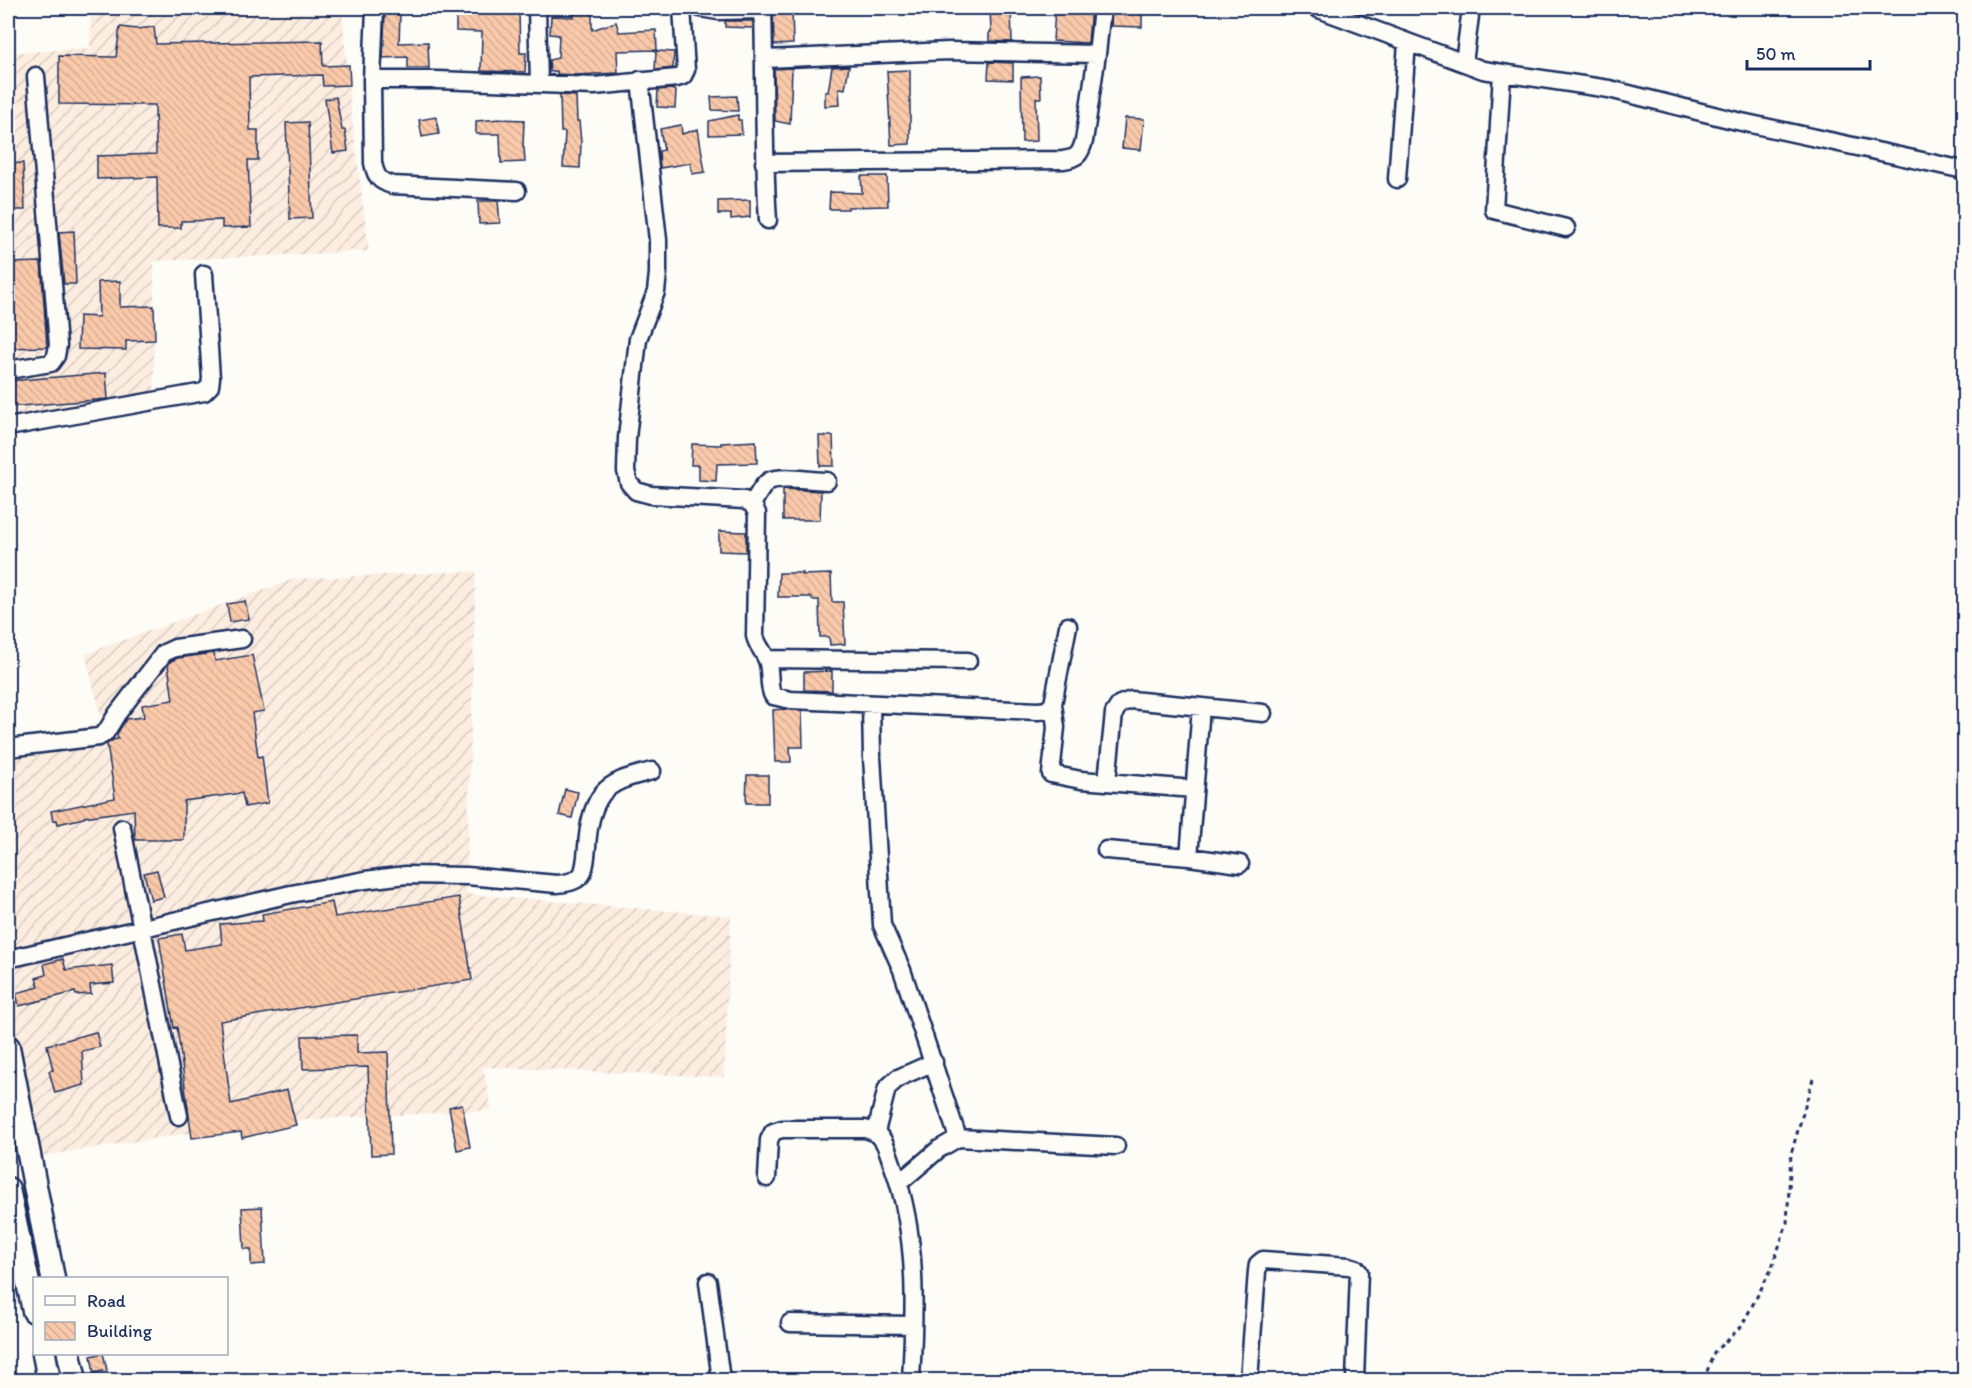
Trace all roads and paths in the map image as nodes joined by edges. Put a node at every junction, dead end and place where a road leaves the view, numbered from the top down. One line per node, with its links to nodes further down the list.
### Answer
1 (375, 8): 15 (street)
2 (537, 8): 17 (street)
3 (682, 8): 16 (street)
4 (700, 8): 8 (street)
5 (1102, 8): 10 (street)
6 (1316, 8): 9 (street)
7 (1471, 8): 12 (street)
8 (763, 9): 11 (street)
9 (1407, 43): 12 (street); 20 (street)
10 (1097, 54): 11 (street); 18 (street)
11 (765, 59): 18 (street)
12 (1464, 63): 13 (street)
13 (1502, 73): 19 (street); 23 (street)
14 (36, 76): 25 (street)
15 (372, 80): 17 (street); 21 (street)
16 (640, 80): 17 (street); 28 (street)
17 (539, 83)
18 (764, 163): 22 (street)
19 (1965, 170)
20 (1396, 179)
21 (517, 191)
22 (768, 220)
23 (1566, 228)
24 (204, 274): 26 (street)
25 (8, 370)
26 (8, 427)
27 (827, 481): 28 (street)
28 (752, 504): 31 (street)
29 (1068, 626): 34 (street)
30 (242, 639): 37 (street)
31 (767, 659): 32 (street); 33 (street)
32 (968, 661)
33 (871, 704): 34 (street); 48 (street)
34 (1053, 704): 39 (street)
35 (1201, 707): 36 (street); 39 (street); 40 (street)
36 (1263, 713)
37 (8, 748)
38 (652, 771): 45 (street)
39 (1107, 781): 40 (street)
40 (1194, 789): 43 (street)
41 (122, 828): 45 (street)
42 (1106, 850): 43 (street)
43 (1189, 857): 44 (street)
44 (1240, 864)
45 (141, 929): 46 (street); 50 (street)
46 (8, 959)
47 (8, 1047): 57 (highway)
48 (934, 1062): 51 (street); 52 (street)
49 (1813, 1079): 70 (path)
50 (179, 1116)
51 (876, 1132): 54 (street); 55 (street)
52 (958, 1138): 53 (street); 55 (street)
53 (1116, 1146)
54 (767, 1178)
55 (899, 1183): 61 (street)
56 (8, 1189): 59 (highway)
57 (53, 1277)
58 (708, 1282): 66 (street)
59 (33, 1306)
60 (790, 1323): 61 (street)
61 (913, 1325): 67 (street)
62 (44, 1355): 64 (highway)
63 (69, 1355): 65 (highway)
64 (49, 1380)
65 (75, 1380)
66 (721, 1380)
67 (911, 1380)
68 (1248, 1380): 69 (street)
69 (1355, 1380)
70 (1704, 1380)

